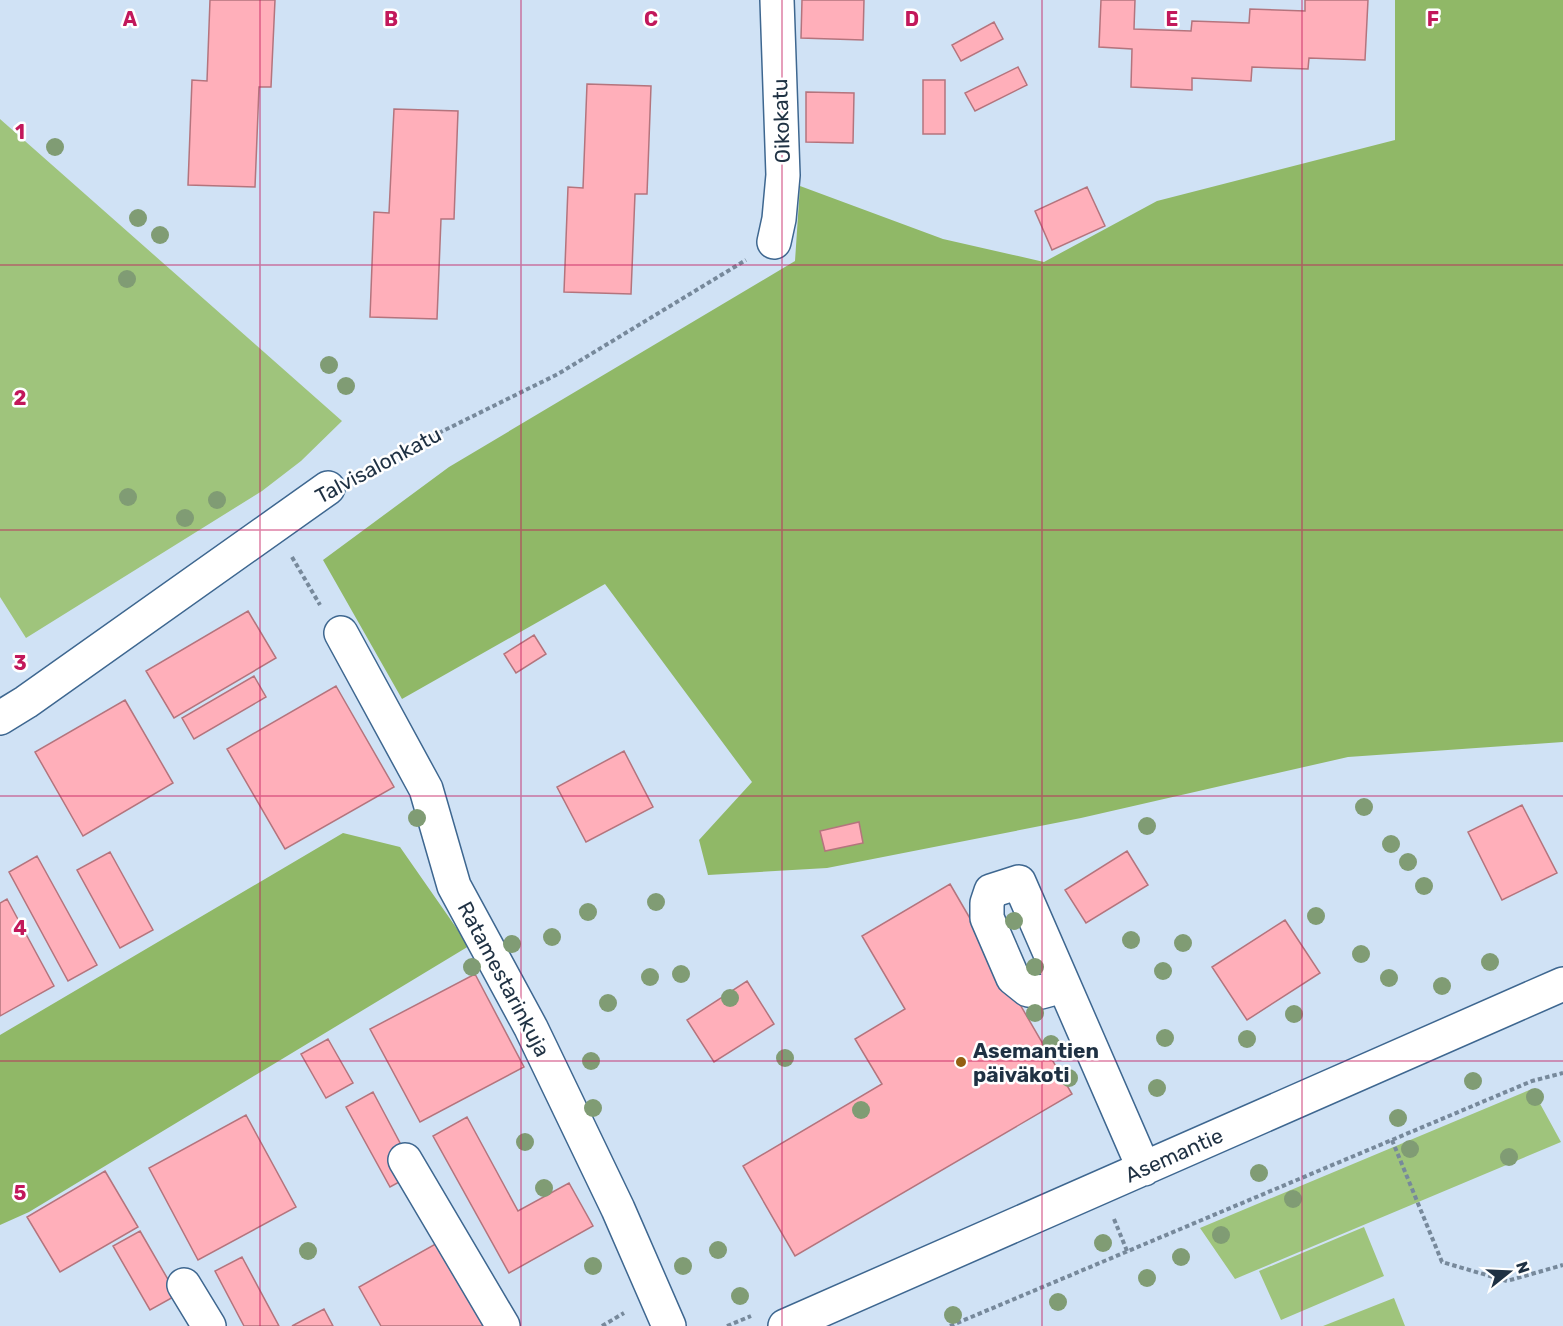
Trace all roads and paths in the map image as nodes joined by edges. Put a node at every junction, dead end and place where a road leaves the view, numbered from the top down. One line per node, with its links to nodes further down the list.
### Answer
1 (777, 0): 2 (street, Oikokatu)
2 (774, 242): 3 (path, Talvisalonkatu)
3 (328, 488): 4 (street, Talvisalonkatu)
4 (273, 526): 5 (path); 7 (street, Talvisalonkatu)
5 (318, 599)
6 (341, 633): 18 (street, Ratamestarinkuja)
7 (0, 718)
8 (1563, 984): 13 (street, Asemantie)
9 (1063, 986): 9 (street); 13 (street)
10 (1563, 1073): 11 (path)
11 (1392, 1140): 14 (path); 20 (path)
12 (405, 1160): 17 (street)
13 (1144, 1169): 19 (street, Asemantie)
14 (1563, 1265)
15 (184, 1285): 16 (street)
16 (209, 1326)
17 (503, 1326)
18 (669, 1326)
19 (785, 1326)
20 (950, 1326)

